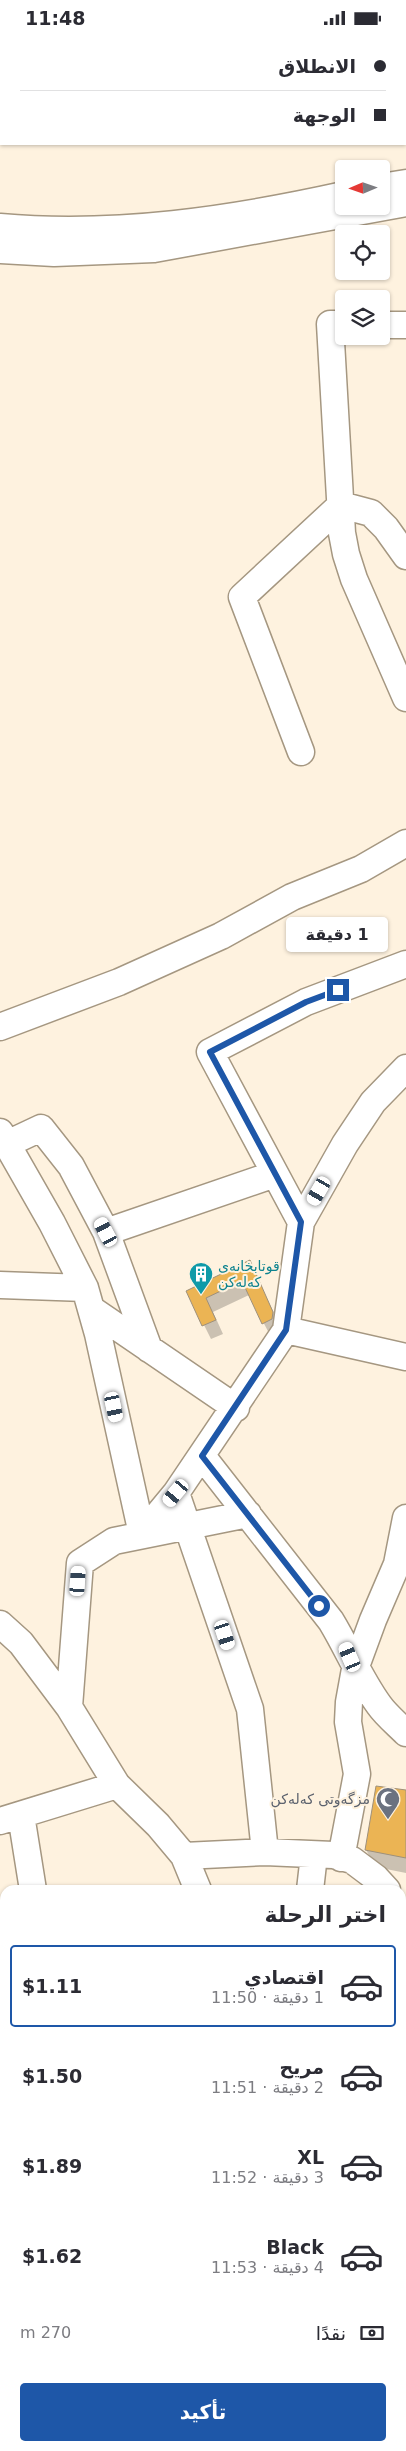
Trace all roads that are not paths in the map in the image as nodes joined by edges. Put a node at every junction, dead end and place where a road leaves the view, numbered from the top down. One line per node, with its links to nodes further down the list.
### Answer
1 (406, 183): 2 (street)
2 (390, 186)
3 (335, 197): 5 (street)
4 (406, 203): 6 (street)
5 (0, 227)
6 (0, 251)
7 (335, 324): 10 (street)
8 (390, 325): 9 (street)
9 (406, 325)
10 (341, 505): 11 (street); 12 (street); 13 (street)
11 (406, 556)
12 (406, 699)
13 (301, 752)
14 (406, 843): 16 (street)
15 (406, 963): 19 (street)
16 (0, 1027)
17 (402, 1081): 20 (street)
18 (3, 1138): 21 (street); 23 (street)
19 (275, 1174): 20 (street); 21 (street)
20 (301, 1222): 24 (street)
21 (106, 1232): 25 (street)
22 (0, 1285): 23 (street)
23 (88, 1299): 25 (street); 33 (street)
24 (286, 1330): 26 (street); 27 (street)
25 (149, 1349): 27 (street)
26 (404, 1349)
27 (236, 1408): 28 (street)
28 (202, 1456): 29 (street); 30 (street)
29 (176, 1493): 32 (street); 33 (street)
30 (248, 1514): 32 (street); 36 (street)
31 (406, 1518): 36 (street)
32 (188, 1525): 33 (street); 41 (street)
33 (142, 1534): 37 (street)
34 (0, 1624): 35 (street)
35 (11, 1647): 37 (street)
36 (355, 1669): 38 (street); 44 (street)
37 (69, 1707): 39 (street)
38 (406, 1733)
39 (116, 1785): 40 (street); 43 (street)
40 (10, 1818): 45 (street)
41 (265, 1852): 42 (street); 43 (street)
42 (314, 1855): 44 (street); 47 (street)
43 (184, 1856): 46 (street)
44 (341, 1858): 48 (street)
45 (31, 1885)
46 (196, 1885)
47 (311, 1885)
48 (382, 1885)

